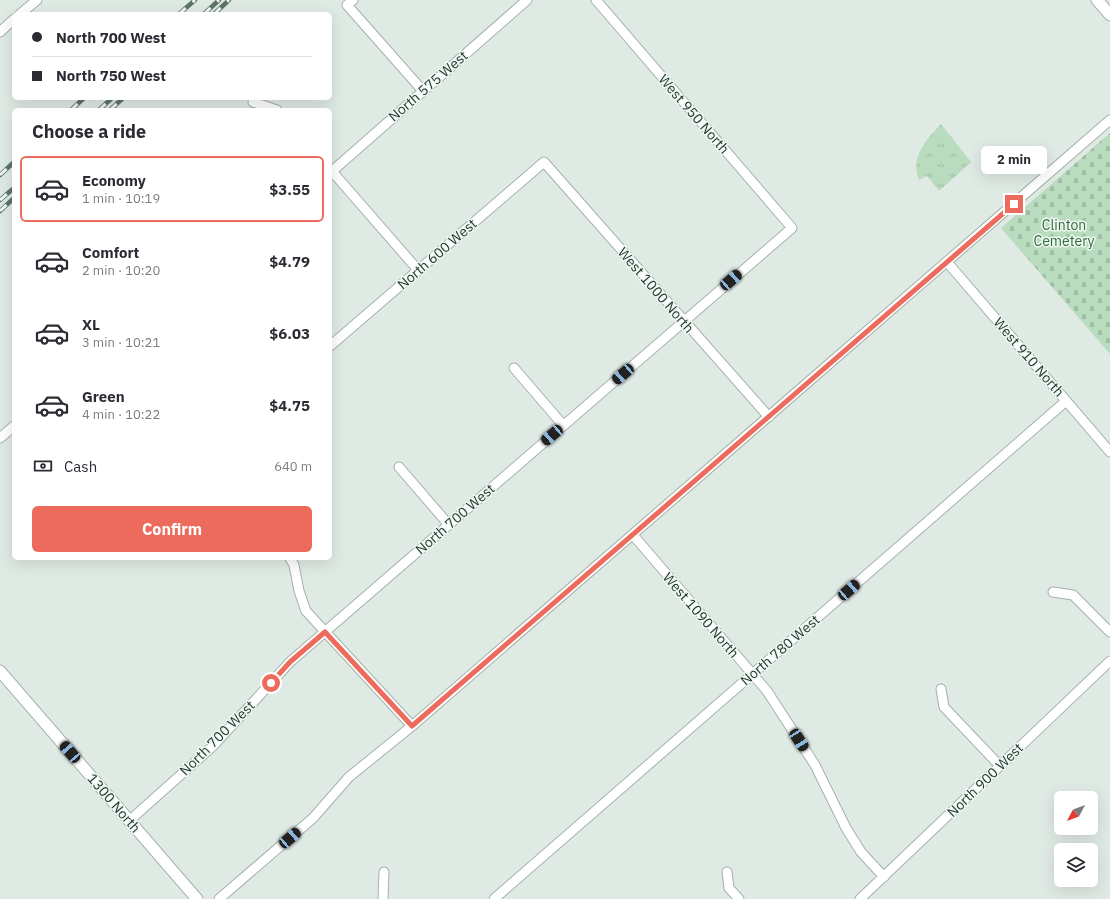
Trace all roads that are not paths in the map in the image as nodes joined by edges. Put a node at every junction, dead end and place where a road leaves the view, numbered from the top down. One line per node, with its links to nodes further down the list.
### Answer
1 (36, 0): 6 (street)
2 (527, 0): 10 (street, North 575 West)
3 (596, 0): 17 (street, West 950 North)
4 (1097, 0): 7 (street)
5 (350, 3): 10 (street)
6 (22, 12)
7 (1110, 15)
8 (12, 22): 9 (street)
9 (0, 32)
10 (423, 91): 15 (street, North 575 West)
11 (253, 102): 12 (street)
12 (271, 108)
13 (1110, 120): 18 (street)
14 (544, 162): 19 (street, North 600 West); 20 (street, West 1000 North)
15 (332, 170)
16 (332, 172): 19 (street)
17 (792, 228): 20 (street, North 700 West)
18 (947, 262): 23 (street, West 910 North); 24 (street)
19 (418, 270): 21 (street, North 600 West)
20 (683, 322): 24 (street, West 1000 North); 25 (street, North 700 West)
21 (332, 344)
22 (514, 368): 25 (street)
23 (1066, 401): 28 (street, West 910 North); 38 (street, North 780 West)
24 (769, 417): 31 (street)
25 (563, 425): 30 (street, North 700 West)
26 (12, 428): 27 (street)
27 (0, 438)
28 (1110, 452)
29 (399, 467): 30 (street)
30 (449, 525): 34 (street, North 700 West)
31 (633, 535): 38 (street, West 1090 North); 40 (street)
32 (291, 560): 34 (street)
33 (1053, 592): 35 (street)
34 (325, 632): 40 (street); 42 (street, North 700 West)
35 (1110, 632)
36 (1110, 660): 41 (street, North 900 West)
37 (1, 674): 42 (street, 1300 North)
38 (752, 674): 45 (street, West 1090 North); 49 (street, North 780 West)
39 (941, 689): 41 (street)
40 (412, 726): 47 (street)
41 (1000, 766): 45 (street, North 900 West)
42 (129, 821): 46 (street, 1300 North)
43 (384, 872): 48 (street)
44 (727, 872): 50 (street)
45 (884, 877): 51 (street, North 900 West)
46 (197, 899)
47 (219, 899)
48 (383, 899)
49 (494, 899)
50 (739, 899)
51 (860, 899)

